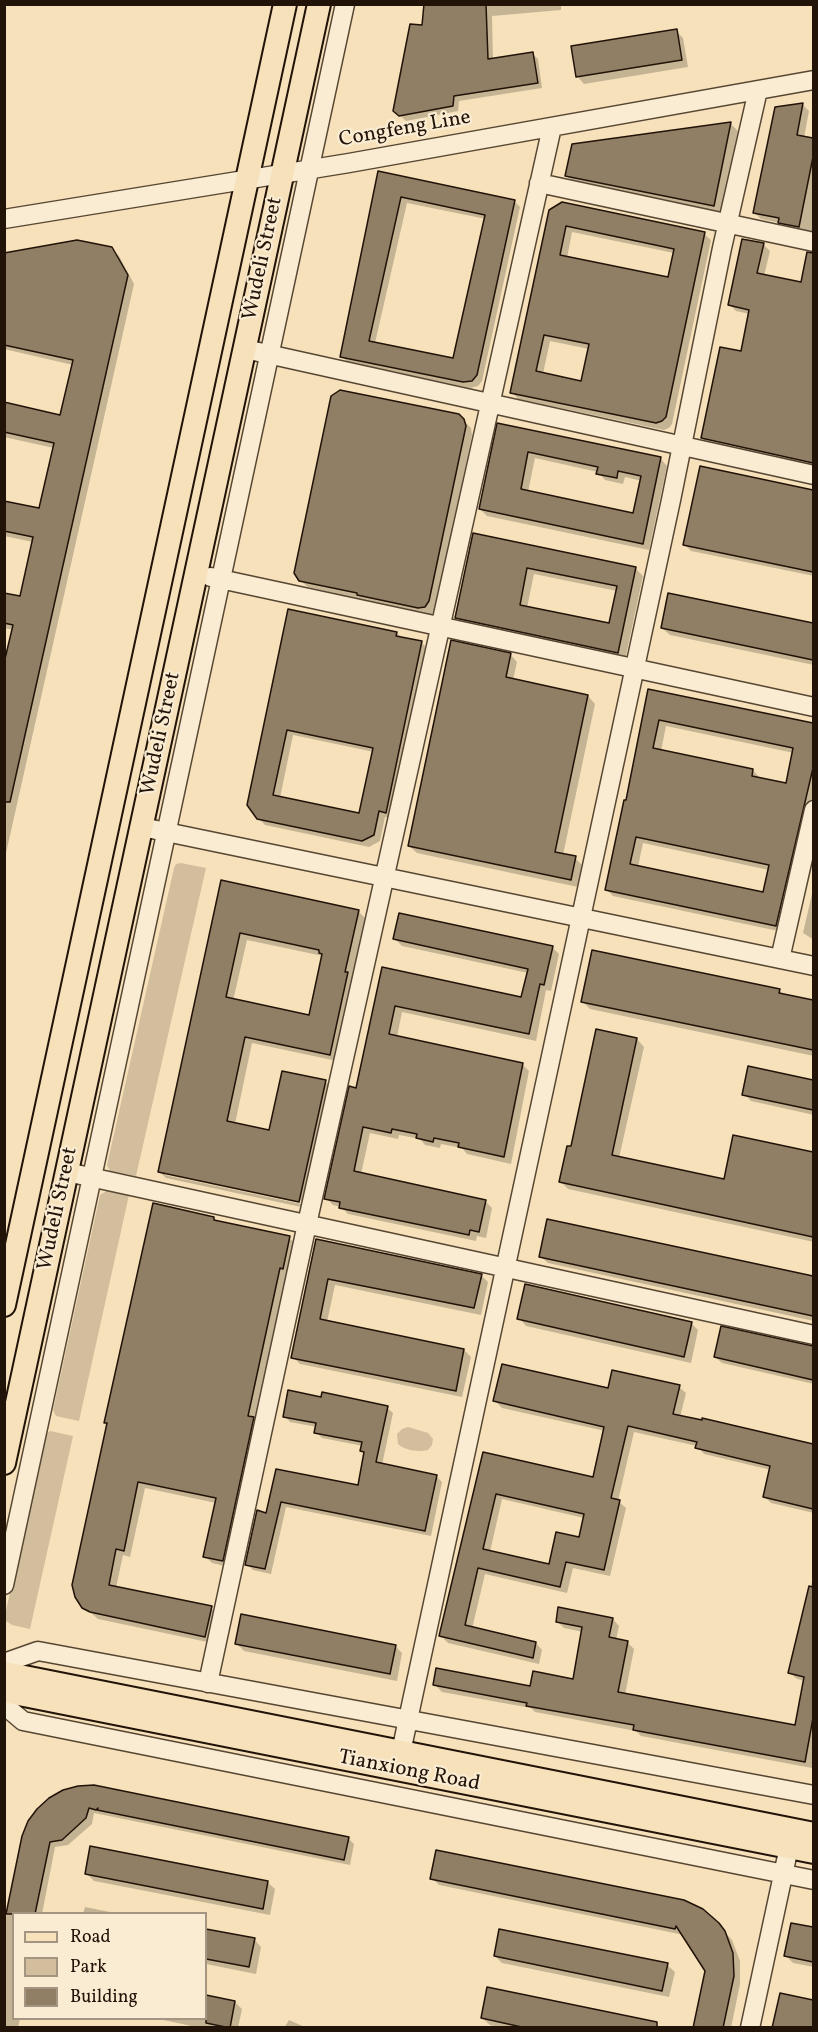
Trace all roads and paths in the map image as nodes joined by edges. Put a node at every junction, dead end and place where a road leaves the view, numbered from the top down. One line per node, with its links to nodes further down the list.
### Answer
1 (285, 4): 9 (main road, Wudeli Street)
2 (319, 4): 8 (main road, Wudeli Street)
3 (345, 4): 7 (street)
4 (813, 80): 5 (street, Congfeng Line)
5 (758, 90): 6 (street, Congfeng Line); 12 (street)
6 (552, 127): 7 (street, Congfeng Line); 10 (street)
7 (310, 170): 8 (street, Congfeng Line); 15 (street)
8 (282, 174): 9 (street, Congfeng Line); 14 (main road, Wudeli Street)
9 (247, 180): 11 (street, Congfeng Line); 35 (main road, Wudeli Street)
10 (539, 183): 12 (street); 16 (street)
11 (4, 219)
12 (728, 224): 13 (street); 17 (street)
13 (813, 242)
14 (244, 349): 15 (street); 19 (main road, Wudeli Street)
15 (270, 355): 16 (street); 20 (street)
16 (490, 403): 17 (street); 21 (street)
17 (682, 446): 18 (street); 22 (street)
18 (813, 475)
19 (196, 574): 20 (street); 25 (main road, Wudeli Street)
20 (221, 579): 21 (street); 26 (street)
21 (440, 627): 22 (street); 27 (street)
22 (635, 669): 23 (street); 28 (street)
23 (813, 707)
24 (813, 810): 29 (street)
25 (142, 827): 26 (street); 31 (main road, Wudeli Street)
26 (167, 832): 27 (street); 32 (street)
27 (384, 877): 28 (street); 33 (street)
28 (581, 918): 29 (street); 34 (street)
29 (780, 959): 30 (street)
30 (813, 966)
31 (67, 1172): 32 (street); 37 (main road, Wudeli Street)
32 (93, 1177): 33 (street); 38 (street)
33 (307, 1224): 34 (street); 41 (street)
34 (506, 1268): 36 (street); 44 (street)
35 (4, 1305)
36 (813, 1335)
37 (4, 1463)
38 (4, 1585)
39 (4, 1663): 41 (street)
40 (4, 1673): 45 (main road, Tianxiong Road)
41 (208, 1683): 44 (street)
42 (4, 1691): 48 (main road, Tianxiong Road)
43 (4, 1705): 50 (street)
44 (408, 1720): 45 (street); 46 (street)
45 (401, 1752): 47 (main road, Tianxiong Road)
46 (813, 1796)
47 (813, 1834)
48 (789, 1847): 49 (main road, Tianxiong Road); 50 (street)
49 (813, 1852)
50 (784, 1874): 51 (street); 52 (street)
51 (813, 1880)
52 (750, 2028)

